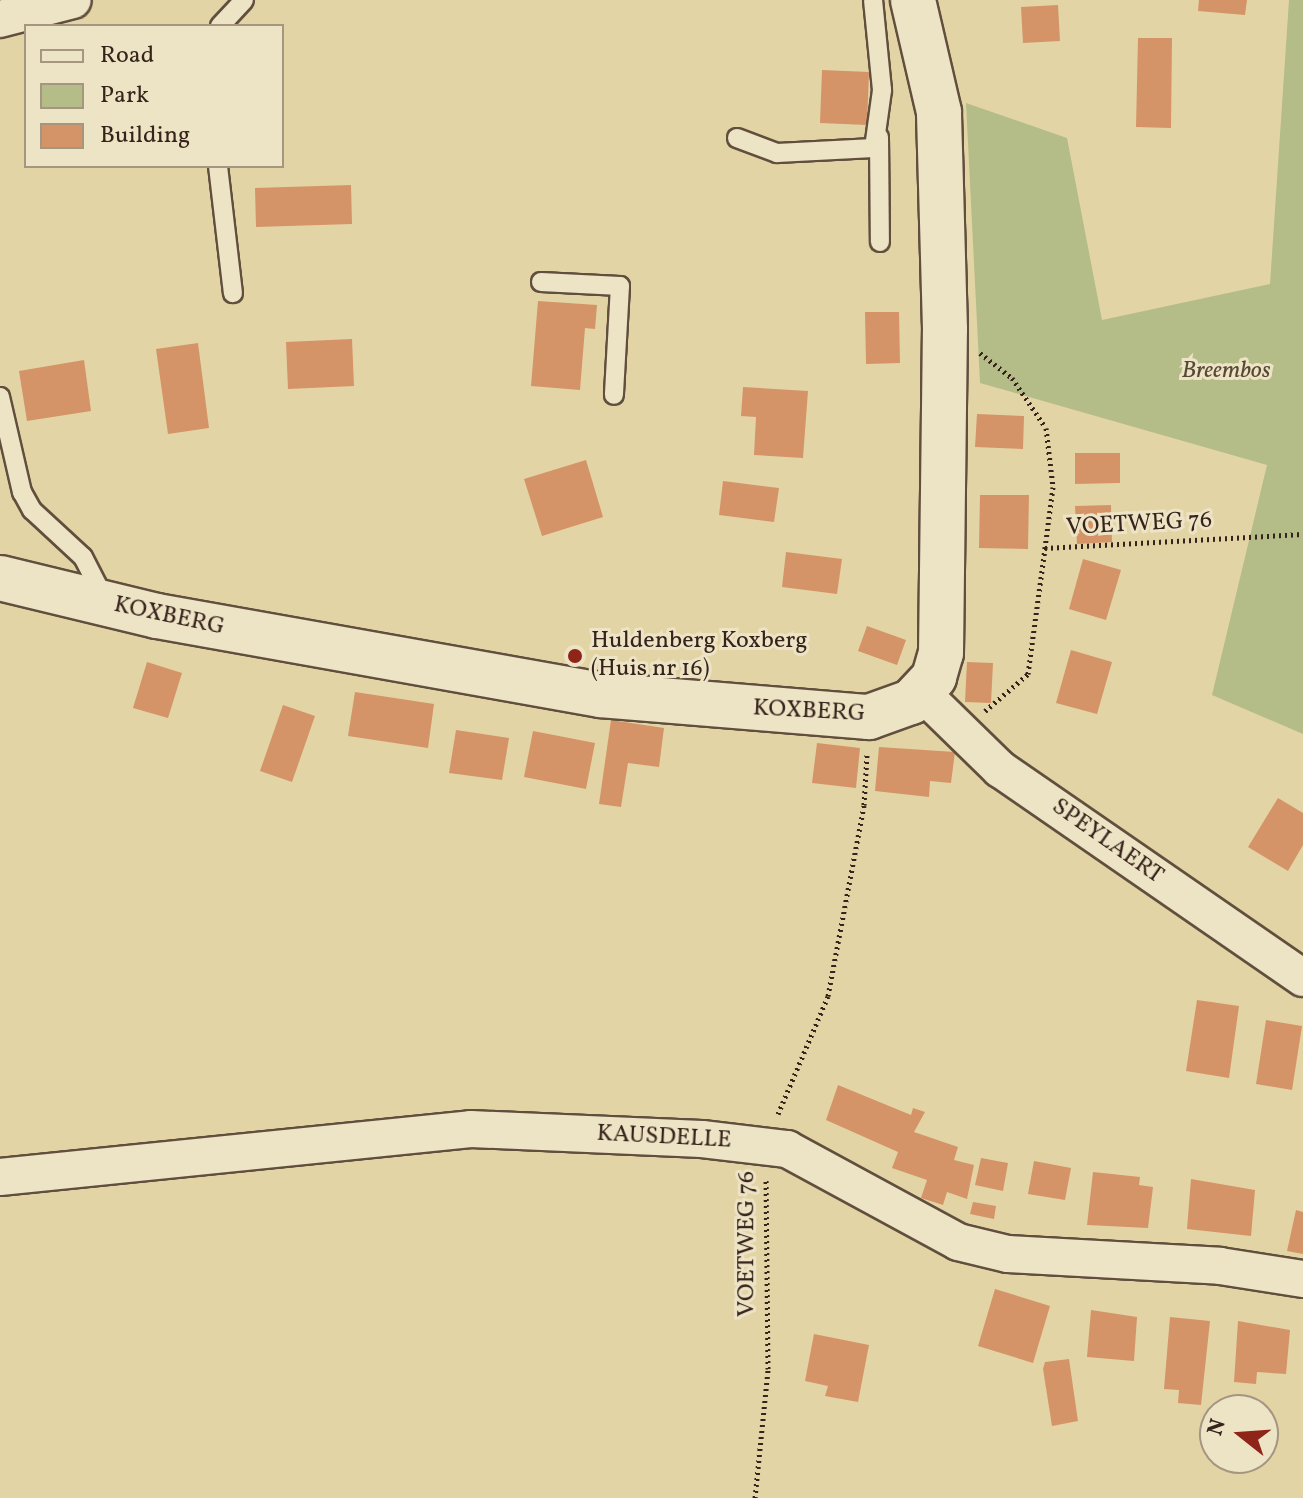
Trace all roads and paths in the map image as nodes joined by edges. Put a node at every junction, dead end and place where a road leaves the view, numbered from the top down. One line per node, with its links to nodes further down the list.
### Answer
1 (73, 0): 5 (street)
2 (244, 0): 6 (lane)
3 (873, 0): 7 (lane)
4 (913, 0): 13 (street)
5 (0, 19)
6 (222, 24)
7 (879, 131): 8 (lane); 10 (lane)
8 (737, 138)
9 (218, 168): 12 (lane)
10 (880, 242)
11 (541, 282): 14 (lane)
12 (233, 293)
13 (945, 329): 17 (path); 20 (street)
14 (614, 395)
15 (0, 397): 19 (lane)
16 (1303, 534): 17 (path, VOETWEG 76)
17 (1045, 548): 22 (path, VOETWEG 76)
18 (0, 578): 19 (street, KOXBERG)
19 (107, 604): 21 (street, KOXBERG)
20 (922, 693): 21 (street, KOXBERG); 22 (street, SPEYLAERT)
21 (869, 717): 24 (path, VOETWEG 76)
22 (963, 729): 23 (street, SPEYLAERT)
23 (1303, 978)
24 (766, 1144): 25 (street, KAUSDELLE); 26 (street, KAUSDELLE); 27 (path, VOETWEG 76)
25 (0, 1177)
26 (1303, 1279)
27 (755, 1498)

